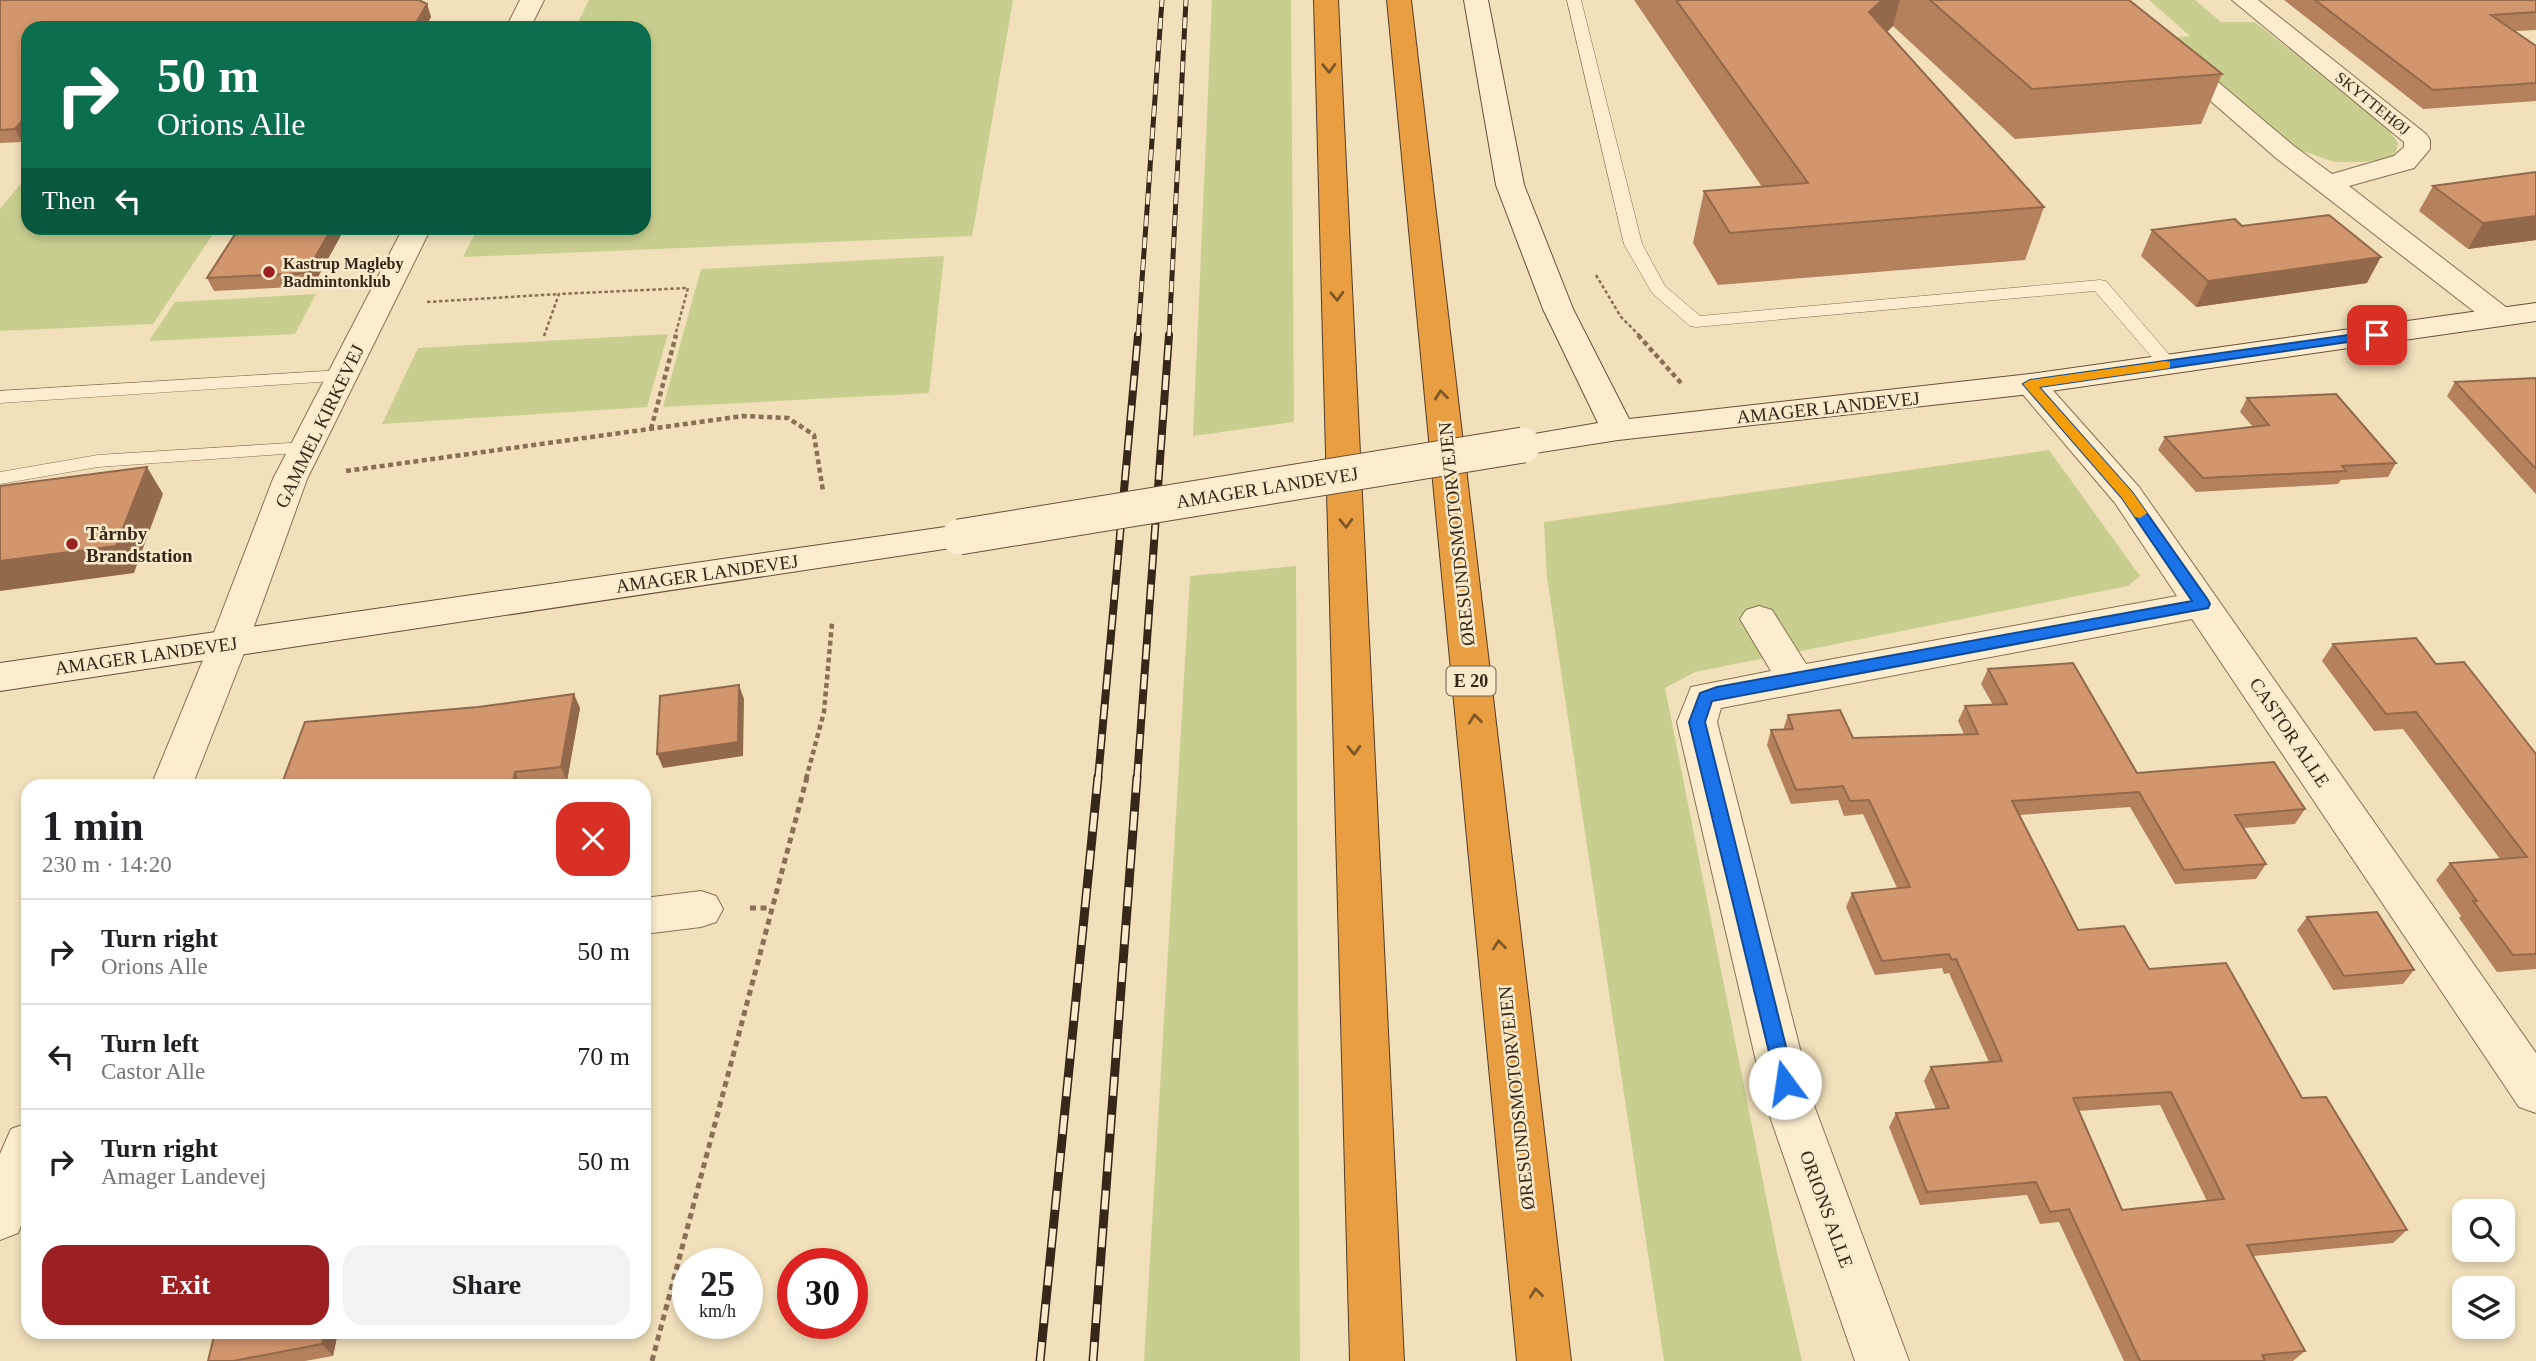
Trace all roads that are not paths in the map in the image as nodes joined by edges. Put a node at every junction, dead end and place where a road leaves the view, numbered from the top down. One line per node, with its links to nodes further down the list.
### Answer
1 (532, 0): 8 (street)
2 (1326, 0): 31 (highway, one-way to 31)
3 (1399, 0): 32 (highway, ØRESUNDSMOTORVEJEN / E 20, one-way to 3)
4 (1476, 0): 17 (street)
5 (1574, 0): 13 (lane)
6 (2107, 0): 9 (street)
7 (2244, 0): 9 (street, SKYTTEHØJ)
8 (522, 21)
9 (2327, 184): 12 (street)
10 (413, 235): 14 (street, GAMMEL KIRKEVEJ)
11 (2536, 312): 12 (street, AMAGER LANDEVEJ)
12 (2500, 317): 13 (street, AMAGER LANDEVEJ)
13 (2169, 365): 15 (street, AMAGER LANDEVEJ)
14 (342, 376): 16 (lane); 18 (street, GAMMEL KIRKEVEJ)
15 (2030, 384): 17 (street, AMAGER LANDEVEJ); 20 (street, CASTOR ALLE)
16 (0, 397)
17 (1618, 430): 22 (street, AMAGER LANDEVEJ, bridge)
18 (298, 463): 19 (lane); 22 (street, GAMMEL KIRKEVEJ)
19 (0, 478)
20 (2203, 604): 24 (street, ORIONS ALLE); 28 (street, CASTOR ALLE)
21 (1759, 619): 24 (street)
22 (229, 643): 23 (street, AMAGER LANDEVEJ); 25 (street, GAMMEL KIRKEVEJ)
23 (0, 677)
24 (1795, 679): 33 (street, ORIONS ALLE)
25 (175, 779)
26 (701, 909): 27 (street)
27 (651, 915)
28 (2536, 1091)
29 (21, 1162): 30 (street)
30 (0, 1216)
31 (1377, 1361)
32 (1544, 1361)
33 (1882, 1361)

